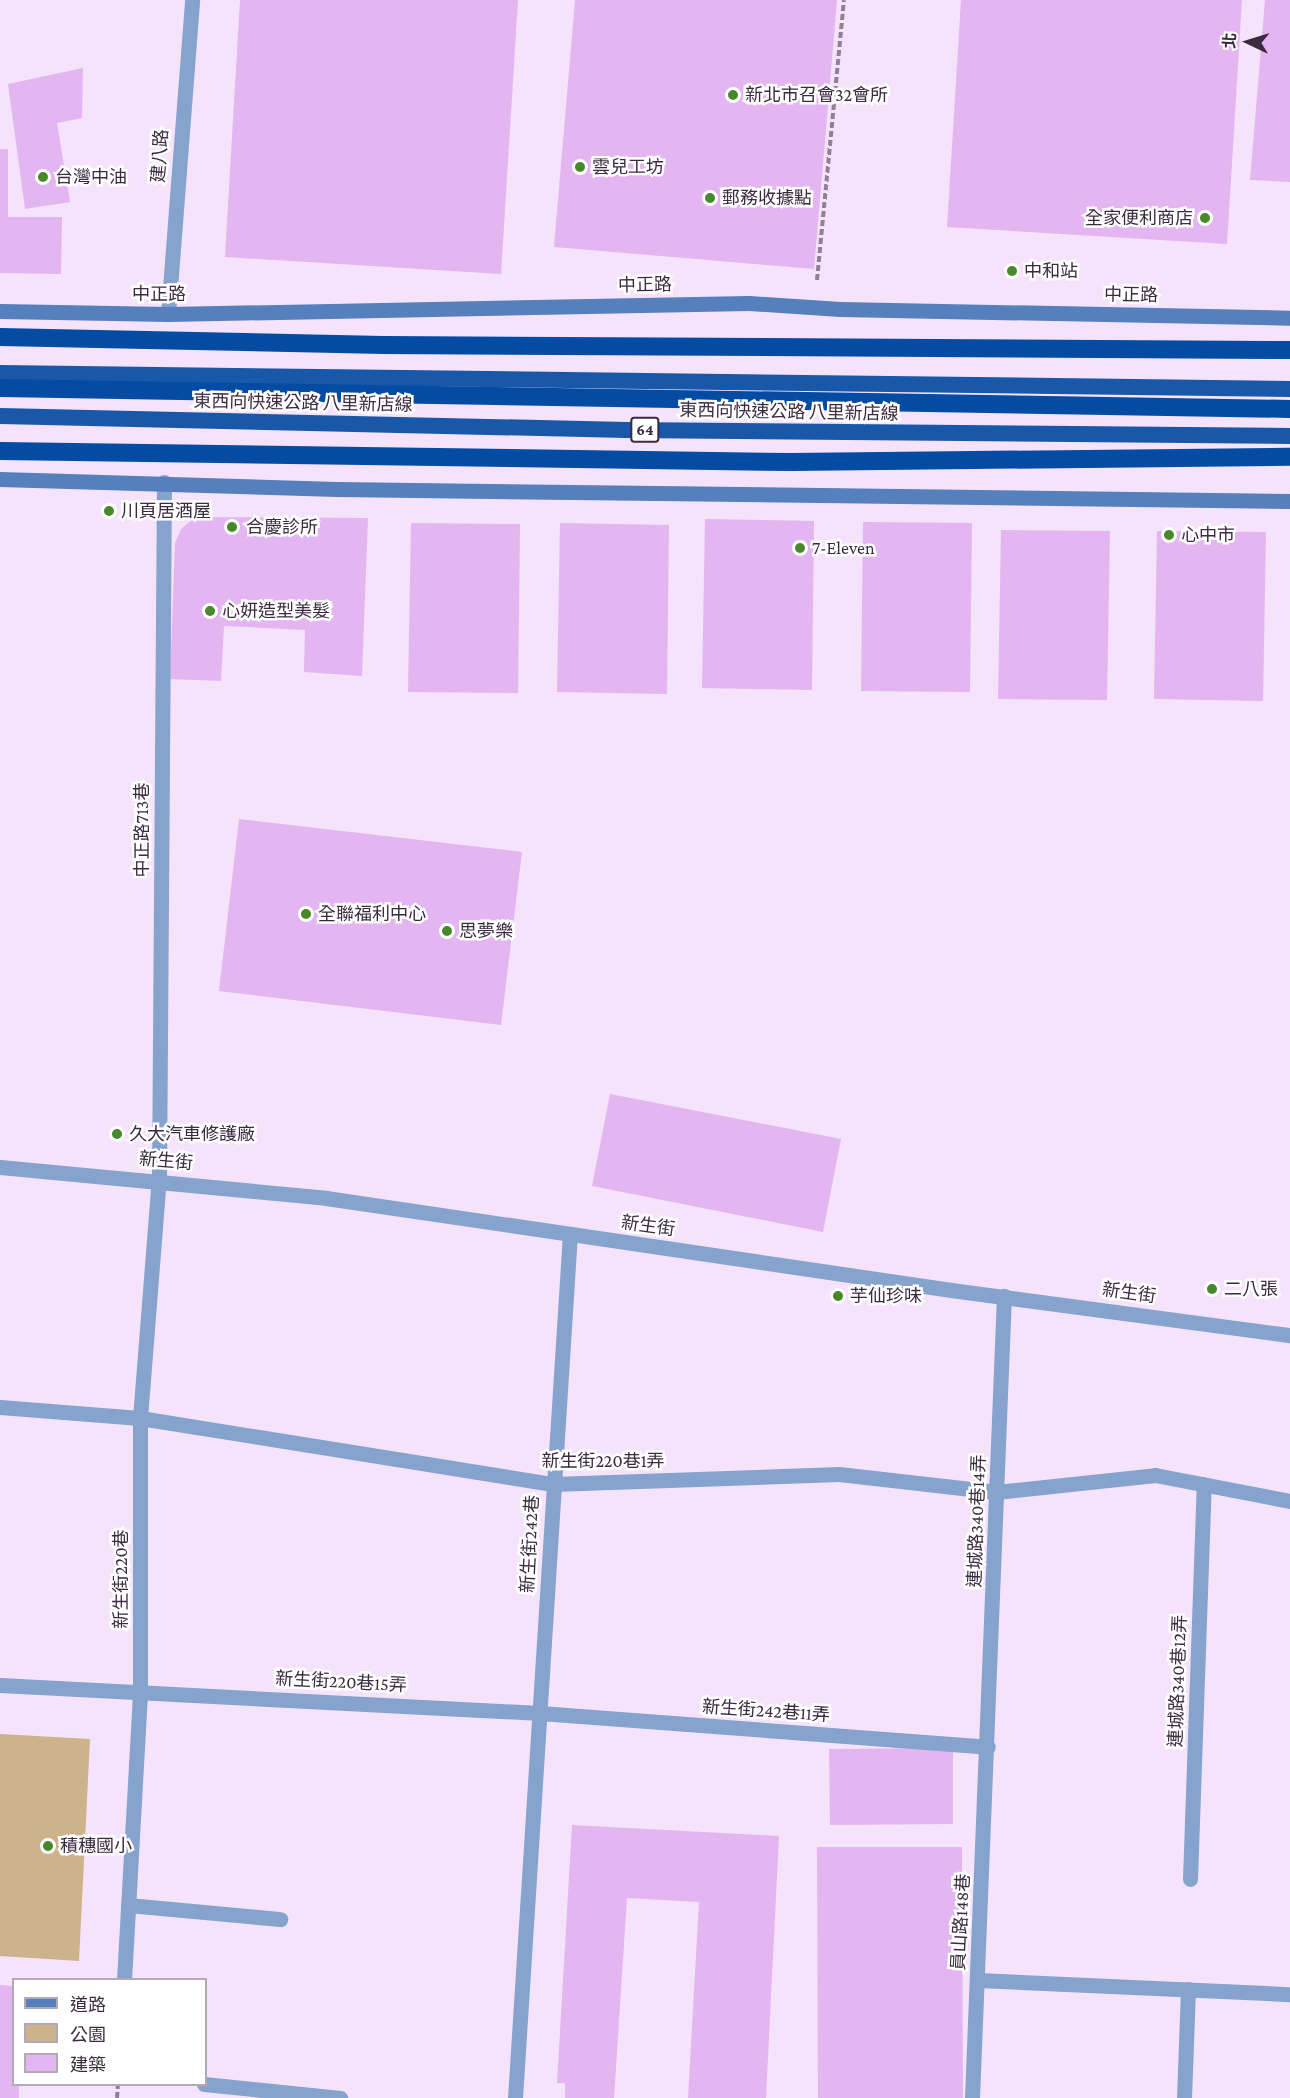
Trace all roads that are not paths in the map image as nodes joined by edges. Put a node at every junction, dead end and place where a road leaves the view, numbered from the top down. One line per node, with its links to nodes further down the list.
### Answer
1 (192, 0): 3 (street, 建八路)
2 (0, 311): 3 (main road, 中正路)
3 (168, 314): 4 (main road, 中正路)
4 (1290, 318)
5 (0, 337): 6 (highway)
6 (1290, 350)
7 (0, 374): 9 (highway, 東西向快速公路 八里新店線)
8 (0, 388): 10 (highway)
9 (1290, 389)
10 (1290, 409)
11 (0, 416): 12 (highway, 東西向快速公路 八里新店線 / 64)
12 (1290, 436)
13 (0, 451): 14 (highway)
14 (1290, 457)
15 (0, 479): 16 (main road)
16 (164, 482): 17 (main road); 19 (street, 中正路713巷)
17 (1290, 501)
18 (0, 1167): 19 (street, 新生街)
19 (159, 1179): 20 (street, 新生街); 24 (street, 新生街220巷)
20 (570, 1234): 21 (street, 新生街); 25 (street, 新生街242巷)
21 (1004, 1296): 22 (street, 新生街); 27 (street, 連城路340巷14弄)
22 (1290, 1335)
23 (0, 1407): 24 (street, 新生街220巷1弄)
24 (140, 1418): 25 (street, 新生街220巷1弄); 30 (street, 新生街220巷)
25 (553, 1484): 27 (street, 新生街220巷1弄); 31 (street, 新生街242巷)
26 (1204, 1484): 27 (street); 28 (street); 33 (street, 連城路340巷12弄)
27 (997, 1492): 32 (street, 連城路340巷14弄)
28 (1290, 1501)
29 (0, 1685): 30 (street, 新生街220巷15弄)
30 (140, 1690): 31 (street, 新生街220巷15弄); 34 (street, 新生街220巷)
31 (540, 1713): 32 (street, 新生街242巷11弄); 42 (street, 新生街242巷)
32 (988, 1748): 37 (street, 員山路148巷)
33 (1190, 1879)
34 (128, 1905): 35 (street); 36 (street, 新生街220巷)
35 (280, 1919)
36 (124, 1978)
37 (978, 1980): 38 (street); 43 (street, 員山路148巷)
38 (1188, 1989): 39 (street); 44 (street)
39 (1290, 1994)
40 (207, 2085): 41 (street)
41 (340, 2098)
42 (515, 2098)
43 (972, 2098)
44 (1184, 2098)

